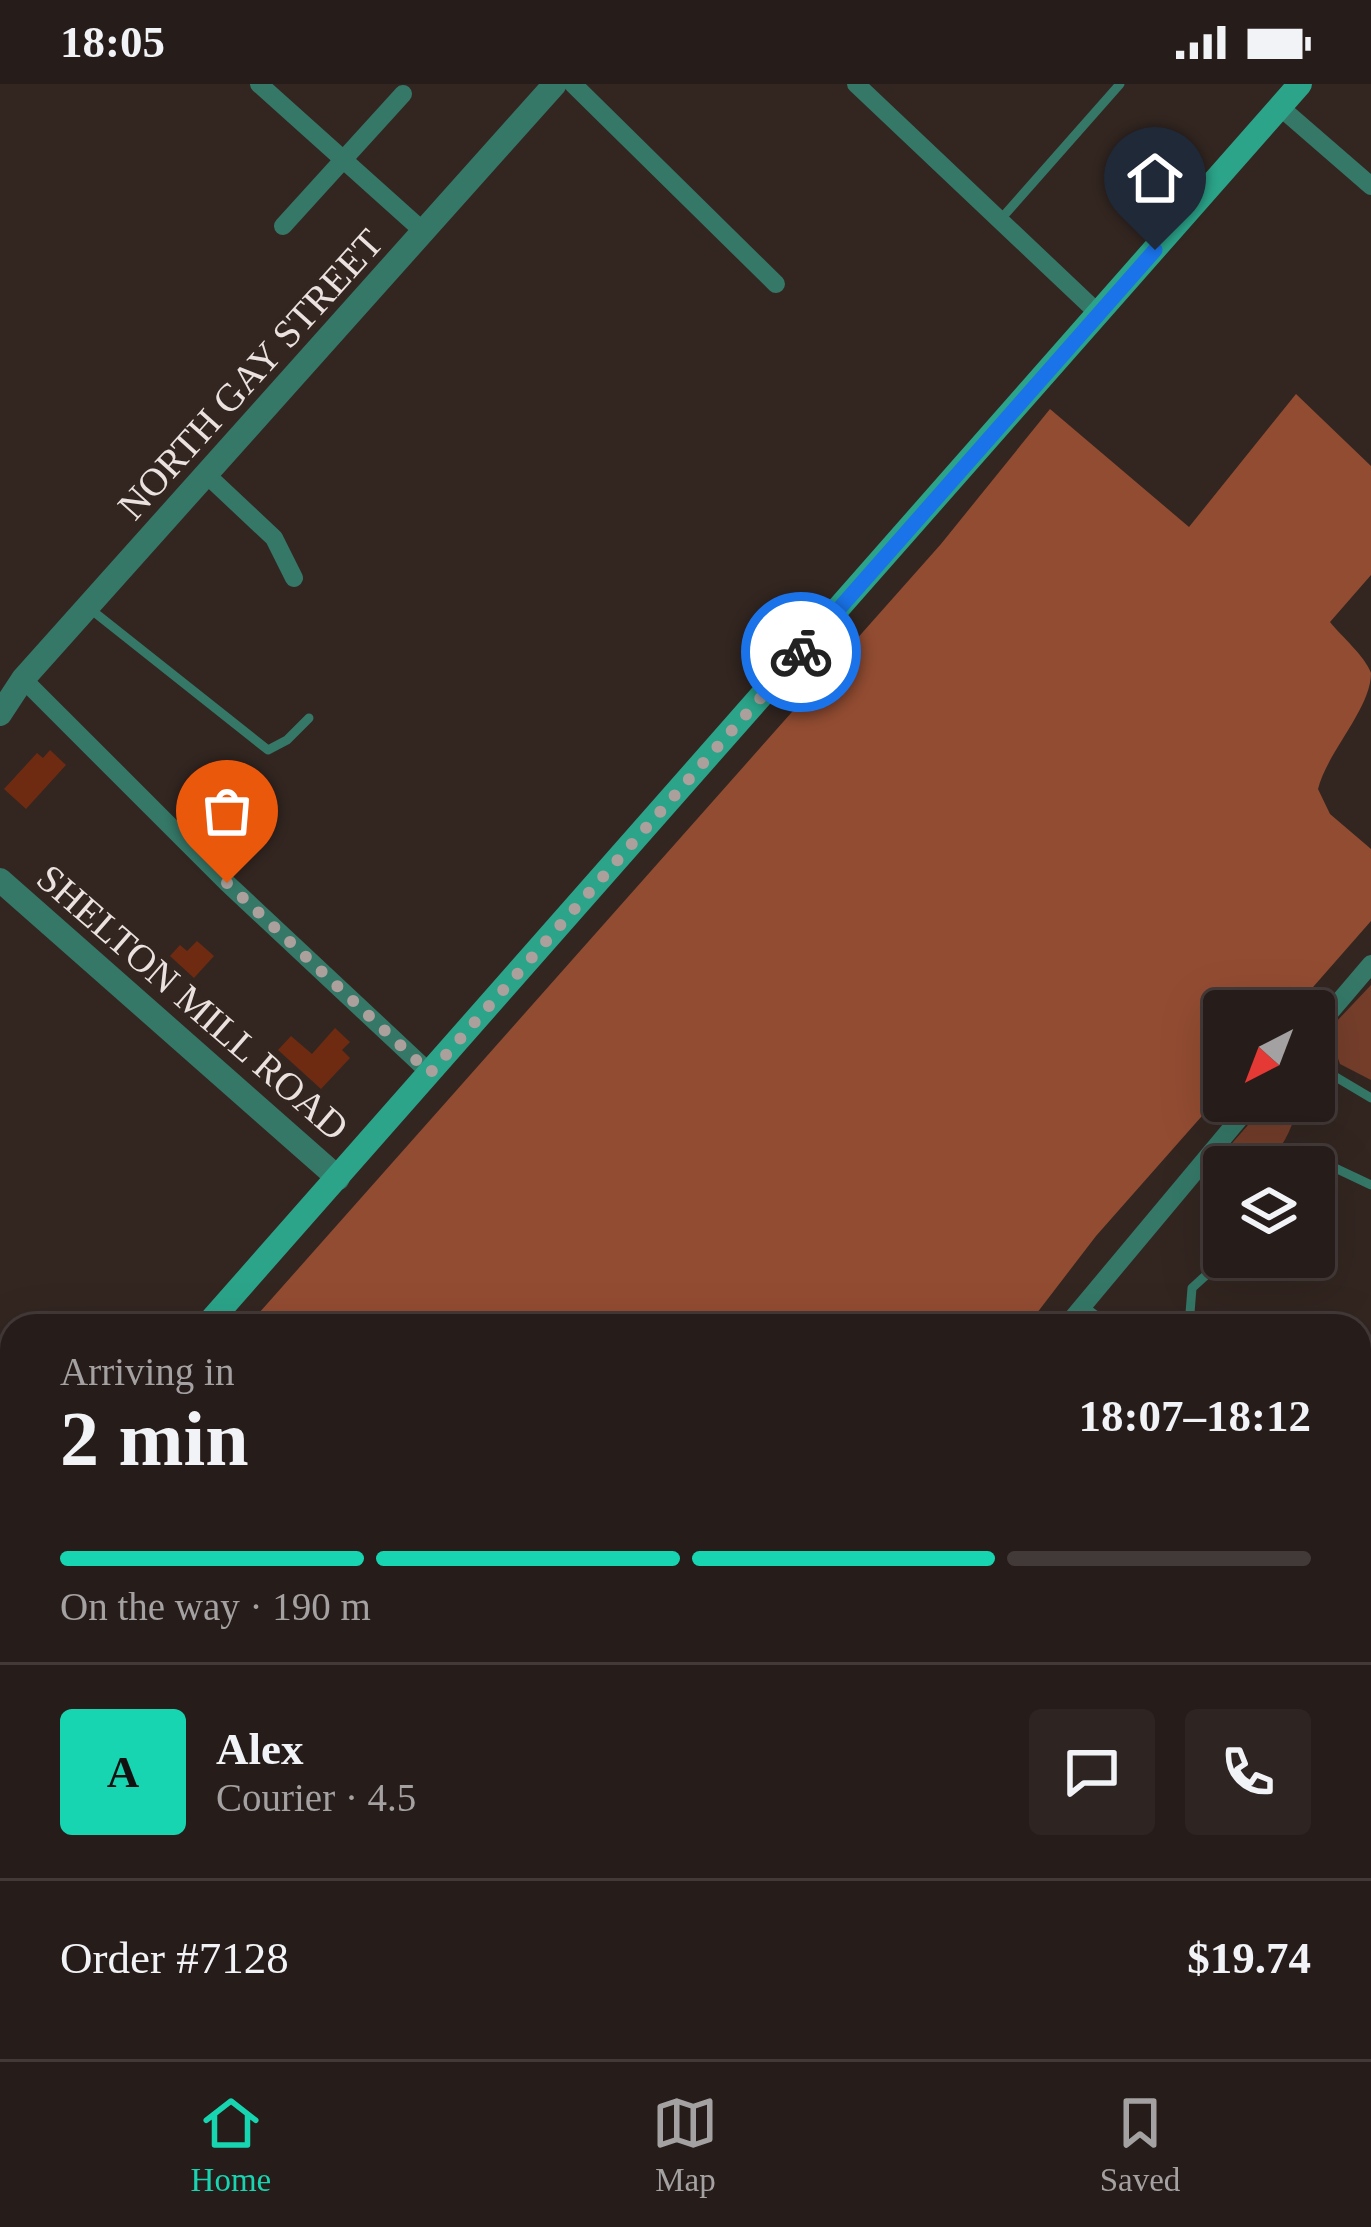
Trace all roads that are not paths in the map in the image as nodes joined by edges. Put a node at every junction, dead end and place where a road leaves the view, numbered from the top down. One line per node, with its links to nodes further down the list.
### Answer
1 (259, 84): 9 (street)
2 (556, 84): 13 (street, NORTH GAY STREET)
3 (573, 84): 14 (street)
4 (856, 84): 11 (street)
5 (1120, 84): 11 (lane)
6 (1300, 84): 8 (main road)
7 (403, 94): 9 (street)
8 (1280, 107): 10 (street); 15 (main road)
9 (344, 160): 12 (street); 13 (street)
10 (1371, 186)
11 (1000, 220): 15 (street)
12 (283, 226)
13 (424, 232): 16 (street, NORTH GAY STREET)
14 (776, 284)
15 (1099, 314): 25 (main road)
16 (208, 476): 17 (street); 18 (street, NORTH GAY STREET)
17 (294, 578)
18 (89, 608): 19 (street, NORTH GAY STREET); 21 (lane)
19 (23, 679): 20 (street, NORTH GAY STREET); 25 (street)
20 (0, 713)
21 (309, 718)
22 (0, 880): 30 (street, SHELTON MILL ROAD)
23 (1371, 964): 24 (street)
24 (1335, 1006)
25 (430, 1073): 30 (main road)
26 (1335, 1077): 27 (lane)
27 (1371, 1098)
28 (1236, 1122): 33 (street)
29 (1335, 1168): 31 (lane)
30 (338, 1178): 34 (main road)
31 (1371, 1185)
32 (1203, 1278): 37 (lane)
33 (1082, 1305): 35 (street); 36 (lane)
34 (217, 1314)
35 (1075, 1314)
36 (1094, 1314)
37 (1191, 1314)

